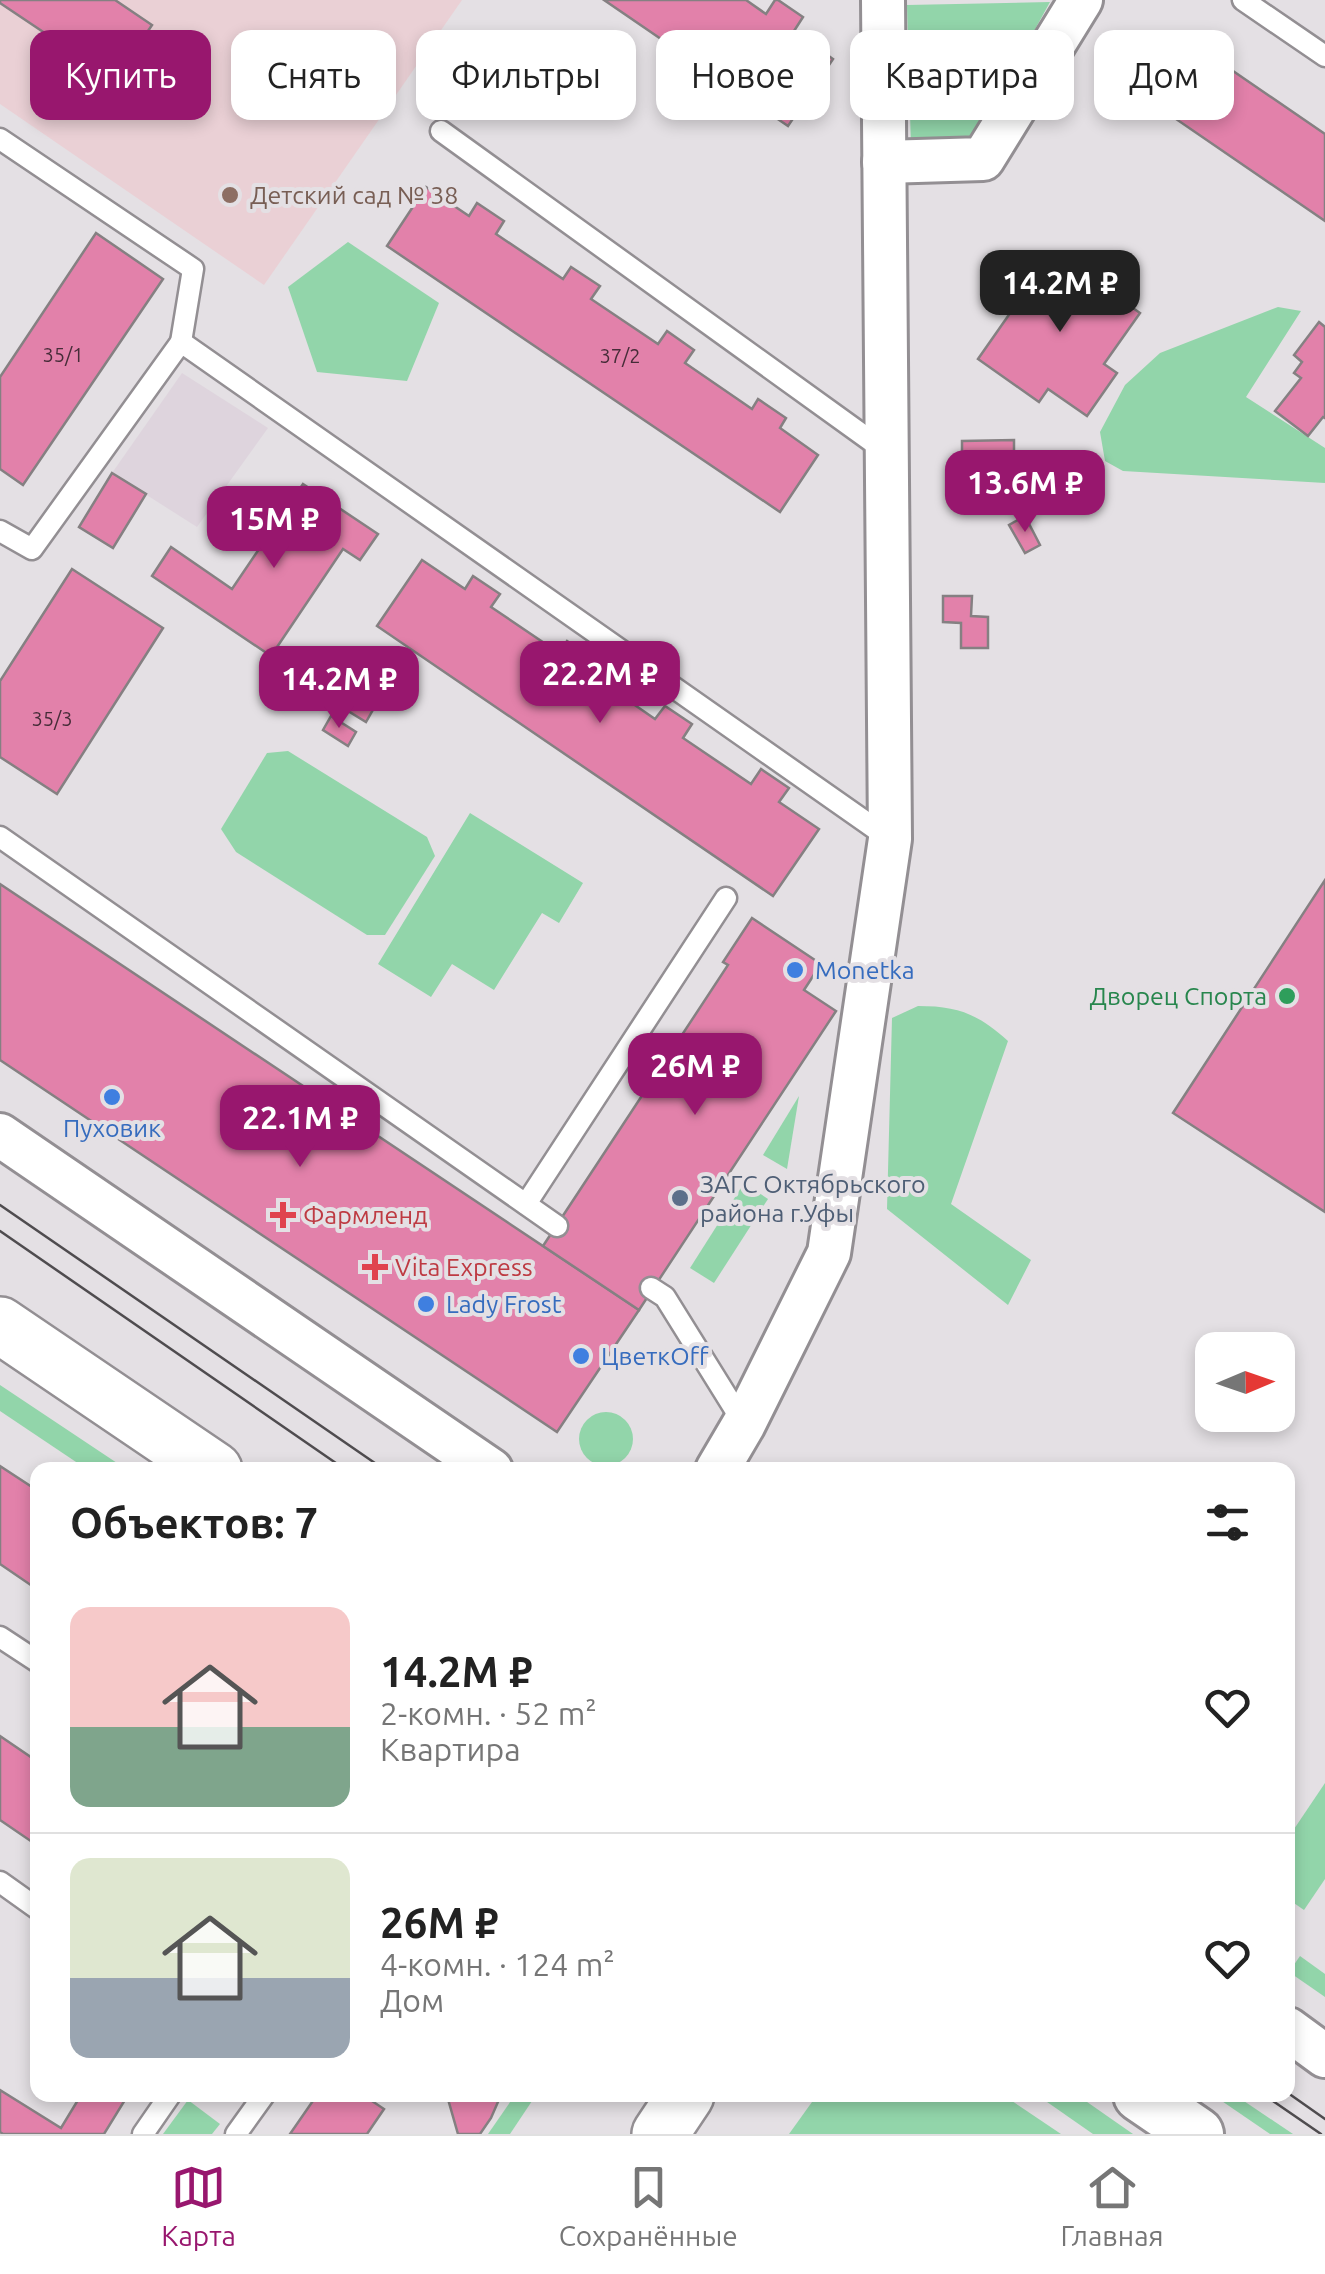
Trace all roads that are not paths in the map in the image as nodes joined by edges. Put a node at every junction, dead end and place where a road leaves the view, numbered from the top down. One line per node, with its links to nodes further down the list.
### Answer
1 (883, 0): 7 (street)
2 (1080, 0): 7 (street)
3 (1243, 0): 4 (lane)
4 (1325, 56)
5 (441, 131): 9 (lane)
6 (0, 139): 8 (lane)
7 (884, 162): 9 (street)
8 (181, 342): 10 (lane); 12 (lane)
9 (887, 452): 12 (street)
10 (0, 531)
11 (0, 837): 15 (lane)
12 (890, 839): 19 (street)
13 (726, 898): 15 (lane)
14 (0, 1135): 21 (street)
15 (526, 1204): 16 (lane)
16 (557, 1226)
17 (651, 1288): 19 (lane)
18 (0, 1326): 20 (main road)
19 (744, 1424): 22 (street)
20 (202, 1462)
21 (479, 1462)
22 (723, 1462)
23 (0, 1637): 24 (lane)
24 (30, 1657)
25 (0, 1882): 26 (lane)
26 (30, 1903)
27 (1295, 2034): 28 (street)
28 (1325, 2056)
29 (165, 2102): 33 (lane)
30 (259, 2102): 34 (lane)
31 (681, 2102): 35 (main road)
32 (1150, 2102): 36 (street)
33 (143, 2134)
34 (236, 2134)
35 (660, 2134)
36 (1197, 2134)

